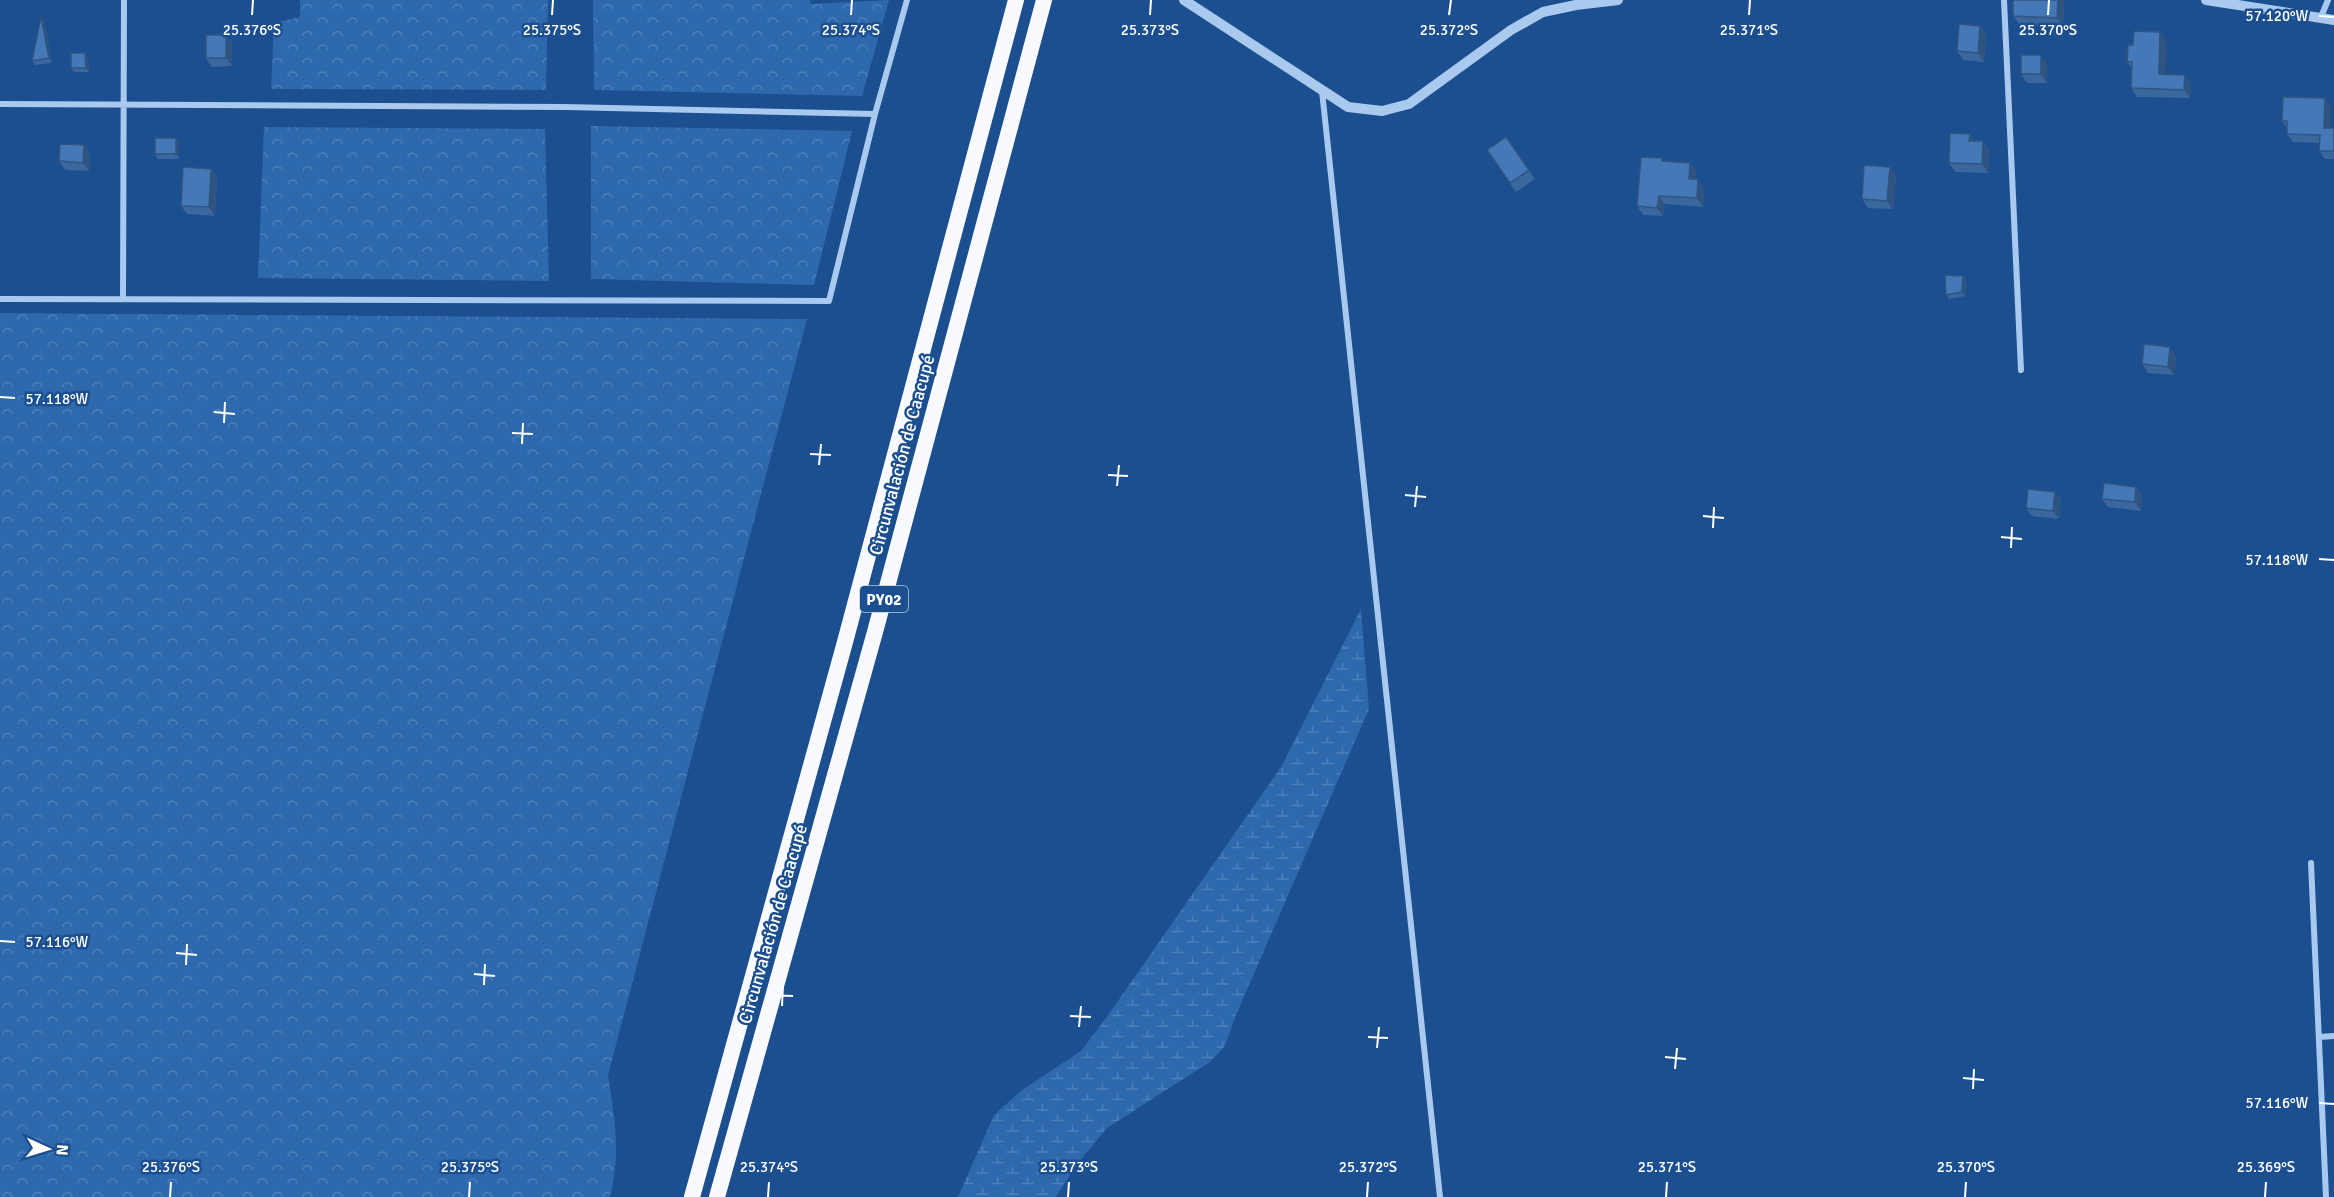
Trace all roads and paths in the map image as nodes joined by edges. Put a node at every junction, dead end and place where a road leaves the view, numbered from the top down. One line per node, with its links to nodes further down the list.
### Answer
1 (124, 0): 14 (street)
2 (907, 0): 15 (street)
3 (1016, 0): 22 (highway, Circunvalación de Caacupé / PY02)
4 (1044, 0): 23 (highway, Circunvalación de Caacupé / PY02)
5 (1184, 0): 12 (street)
6 (1618, 0): 12 (street)
7 (2004, 0): 18 (street)
8 (2206, 0): 10 (street)
9 (2328, 0): 10 (street)
10 (2321, 17): 11 (street)
11 (2334, 20)
12 (1321, 88): 24 (street)
13 (0, 104): 14 (street)
14 (124, 104): 15 (street); 17 (street)
15 (875, 114): 17 (street)
16 (0, 298): 17 (street)
17 (123, 299)
18 (2021, 370)
19 (2311, 862): 21 (street)
20 (2334, 1036): 21 (street)
21 (2319, 1037): 25 (street)
22 (692, 1197)
23 (717, 1197)
24 (1440, 1197)
25 (2326, 1197)

